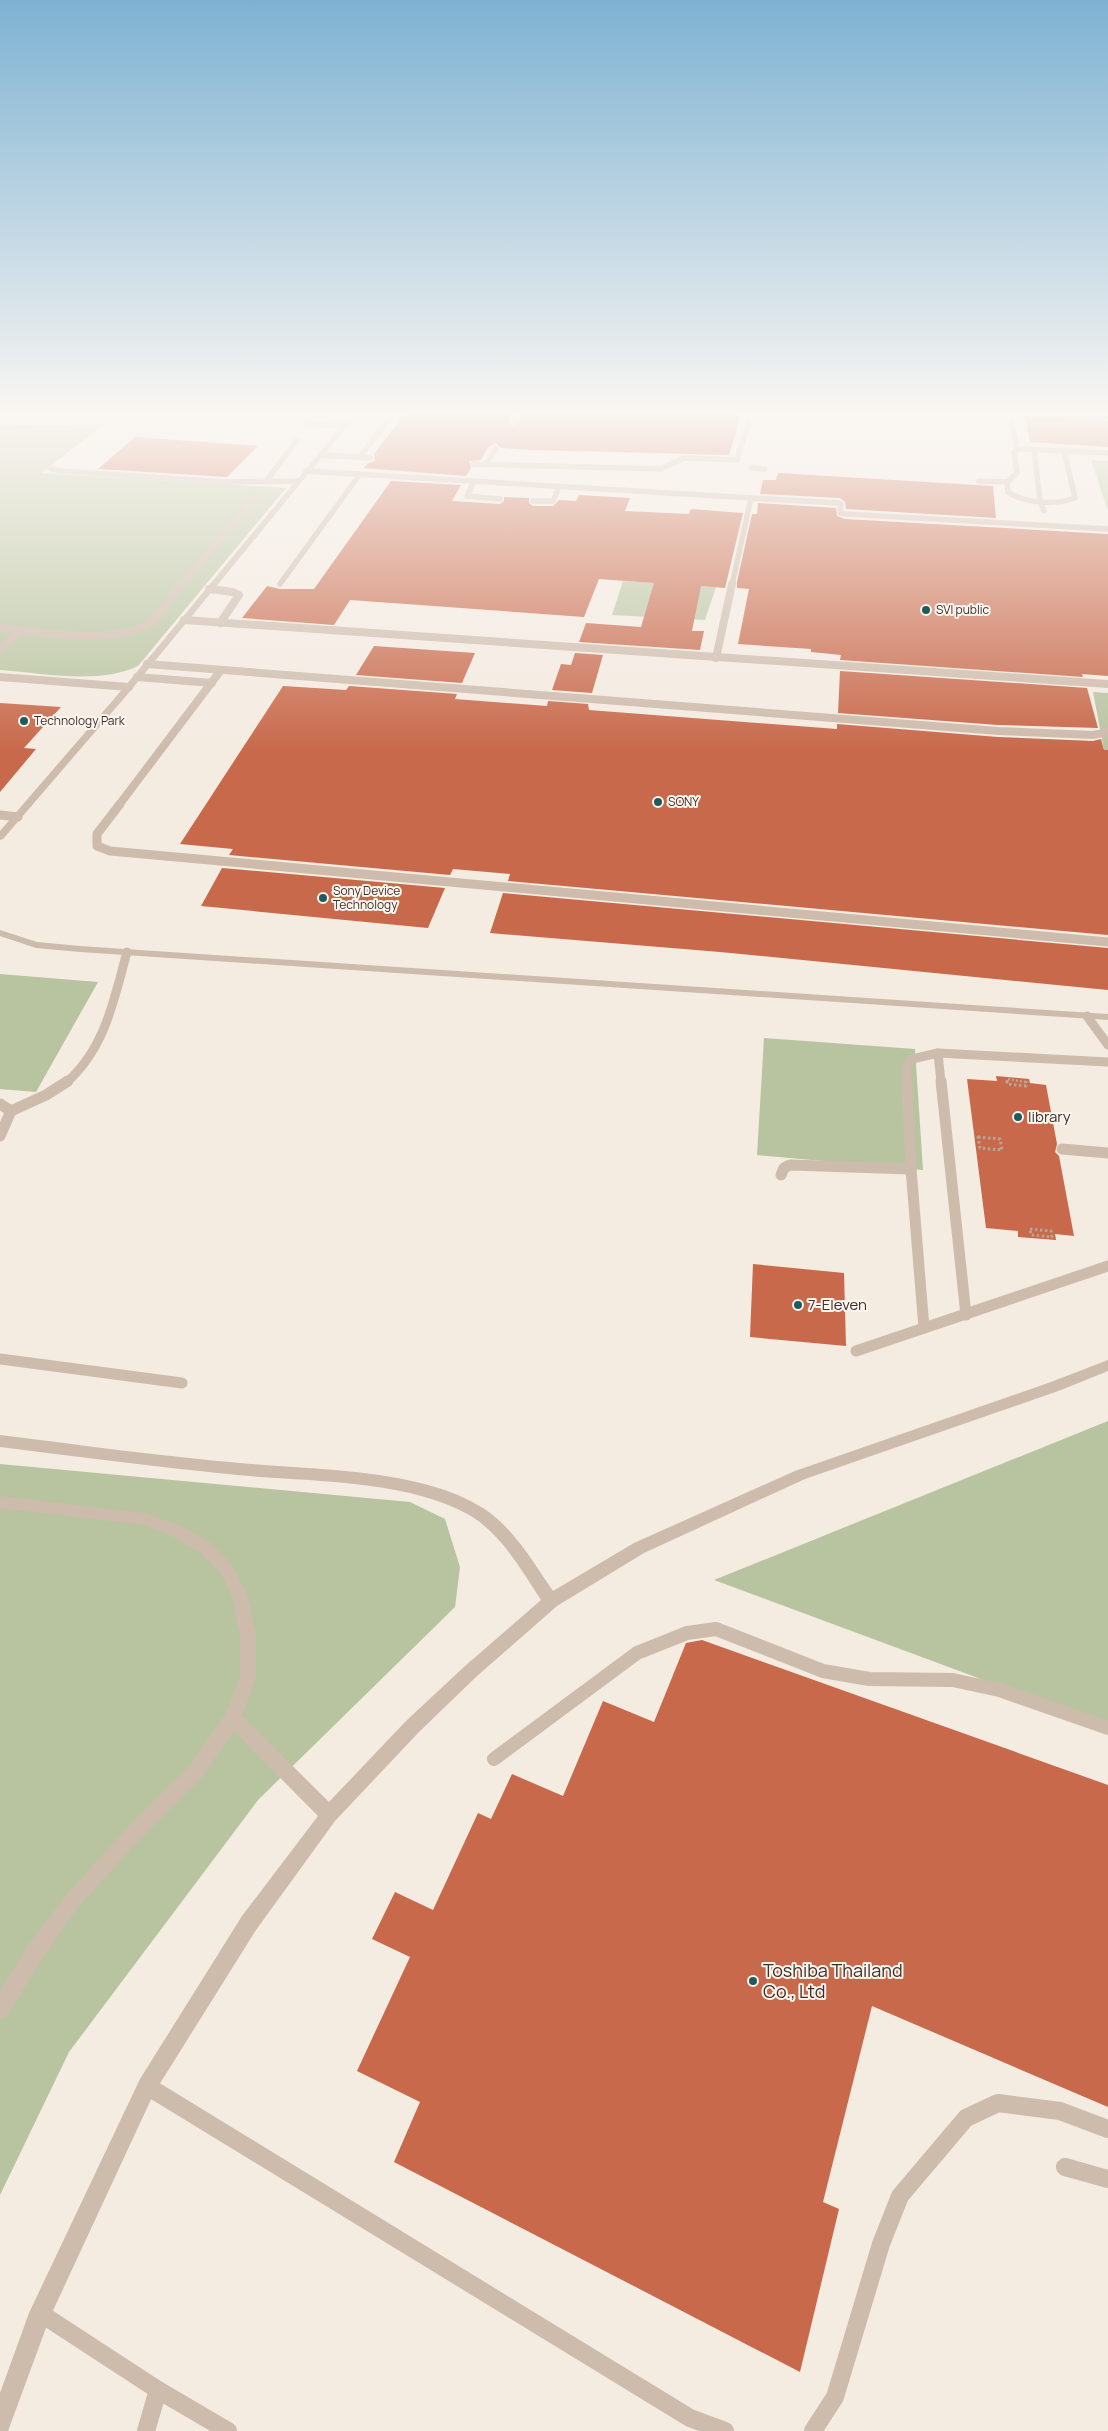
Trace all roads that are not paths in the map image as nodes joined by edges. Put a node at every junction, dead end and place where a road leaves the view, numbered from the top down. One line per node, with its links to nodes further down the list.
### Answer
1 (233, 524): 12 (lane)
2 (262, 524): 8 (street)
3 (323, 524): 7 (lane)
4 (745, 524): 14 (lane)
5 (1027, 524): 6 (lane)
6 (1108, 529)
7 (280, 584)
8 (209, 589): 9 (street); 10 (lane)
9 (184, 620): 10 (lane); 15 (street)
10 (220, 623): 14 (lane)
11 (0, 628): 12 (lane)
12 (20, 630): 13 (lane)
13 (0, 650)
14 (716, 658): 20 (lane)
15 (148, 664): 16 (lane); 18 (street)
16 (221, 670): 19 (lane); 22 (lane)
17 (0, 677): 21 (lane)
18 (137, 677): 19 (lane); 21 (street)
19 (212, 683): 27 (lane)
20 (1108, 684)
21 (129, 687): 24 (street)
22 (1108, 732)
23 (0, 815): 24 (lane)
24 (18, 817): 25 (street)
25 (0, 837)
26 (0, 932): 28 (street)
27 (1108, 942)
28 (127, 952): 29 (street); 35 (lane)
29 (1087, 1016): 30 (street); 31 (lane)
30 (1108, 1017)
31 (1108, 1046)
32 (938, 1053): 33 (lane); 39 (lane); 42 (lane)
33 (1108, 1062)
34 (0, 1104): 35 (lane)
35 (11, 1111): 36 (lane)
36 (0, 1136)
37 (1062, 1149): 38 (lane)
38 (1108, 1153)
39 (911, 1169): 40 (lane); 43 (lane)
40 (781, 1175)
41 (1108, 1266): 42 (lane)
42 (966, 1315): 43 (lane)
43 (924, 1328): 44 (lane)
44 (856, 1352)
45 (0, 1359): 47 (lane)
46 (1108, 1365): 50 (street)
47 (182, 1383)
48 (0, 1441): 50 (street)
49 (0, 1502): 51 (street)
50 (552, 1601): 54 (street)
51 (233, 1718): 54 (street); 55 (street)
52 (1108, 1728): 53 (lane)
53 (494, 1759)
54 (329, 1815): 56 (street)
55 (0, 2009)
56 (147, 2086): 60 (street); 65 (lane)
57 (1108, 2129): 66 (lane)
58 (1065, 2167): 59 (lane)
59 (1108, 2179)
60 (40, 2313): 61 (lane); 62 (street)
61 (158, 2390): 63 (lane); 64 (lane)
62 (0, 2424)
63 (146, 2431)
64 (228, 2431)
65 (725, 2431)
66 (813, 2431)

